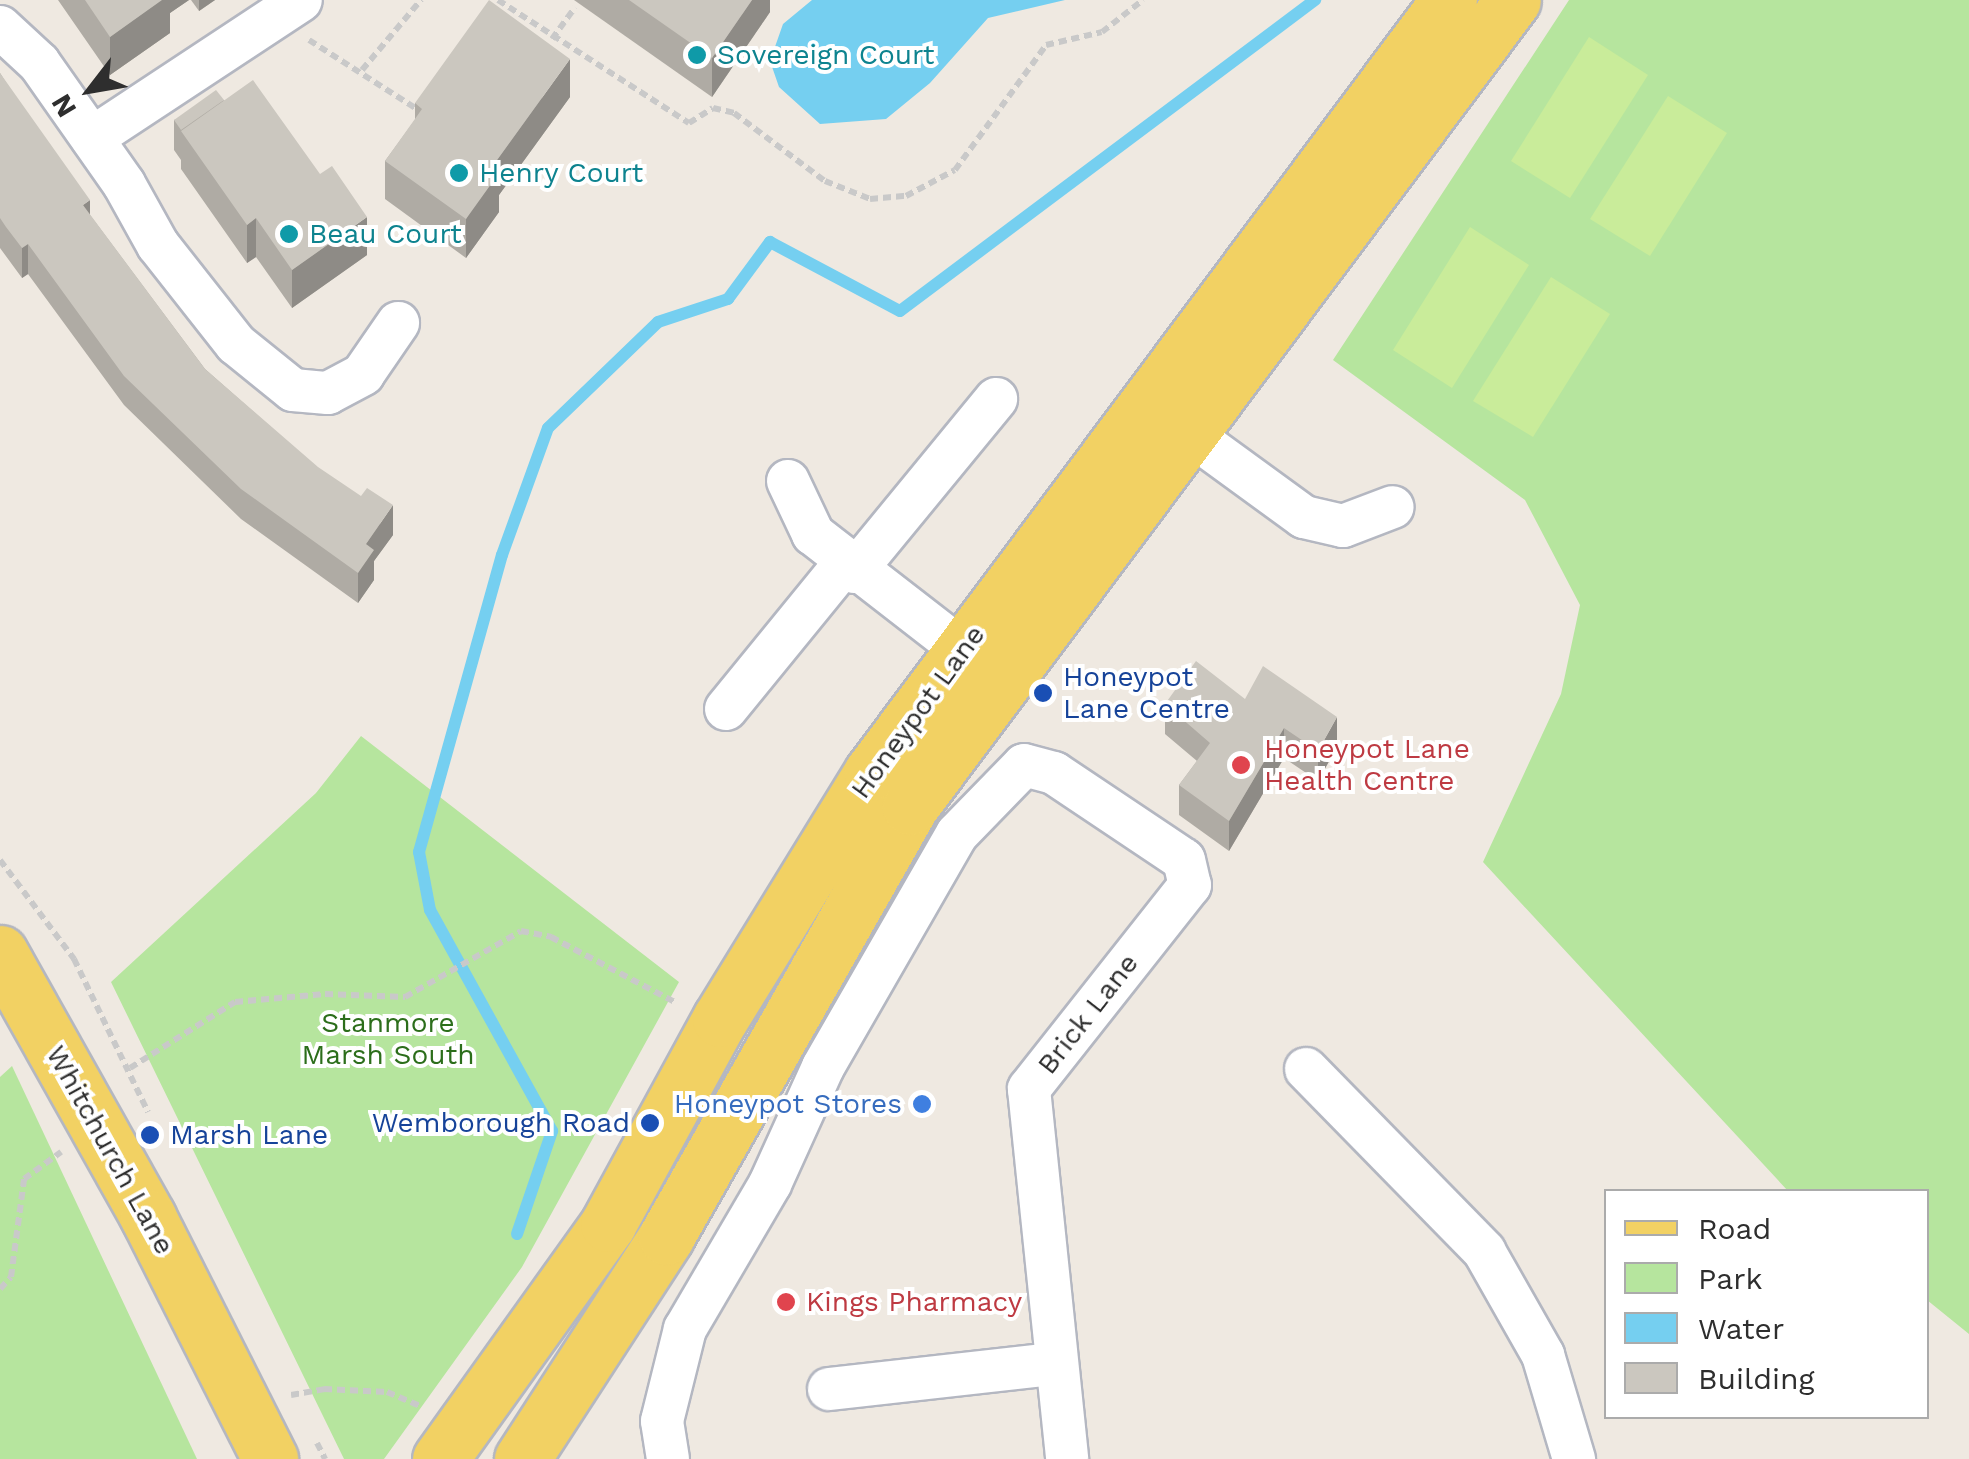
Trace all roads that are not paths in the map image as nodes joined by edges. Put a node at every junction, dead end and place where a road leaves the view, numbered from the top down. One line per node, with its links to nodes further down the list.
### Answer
1 (1449, 0): 12 (main road, Honeypot Lane)
2 (1514, 0): 8 (main road, Honeypot Lane)
3 (287, 10): 5 (street)
4 (0, 26): 5 (street)
5 (92, 138): 6 (street)
6 (398, 323)
7 (996, 400): 11 (street)
8 (1190, 434): 10 (street); 14 (main road, Honeypot Lane)
9 (788, 481): 11 (street)
10 (1393, 507)
11 (849, 567): 12 (street); 13 (street)
12 (961, 650): 14 (main road, Honeypot Lane)
13 (726, 709)
14 (891, 789): 15 (street); 21 (main road, Honeypot Lane); 24 (main road, Honeypot Lane)
15 (957, 834): 19 (street, Brick Lane); 25 (street)
16 (0, 953): 18 (main road, Whitchurch Lane)
17 (1306, 1070): 27 (street)
18 (216, 1350): 22 (main road, Whitchurch Lane); 23 (main road, Whitchurch Lane)
19 (1053, 1364): 20 (street); 26 (street, Brick Lane)
20 (829, 1389)
21 (438, 1436)
22 (238, 1459)
23 (270, 1459)
24 (522, 1459)
25 (668, 1459)
26 (1067, 1459)
27 (1574, 1459)

